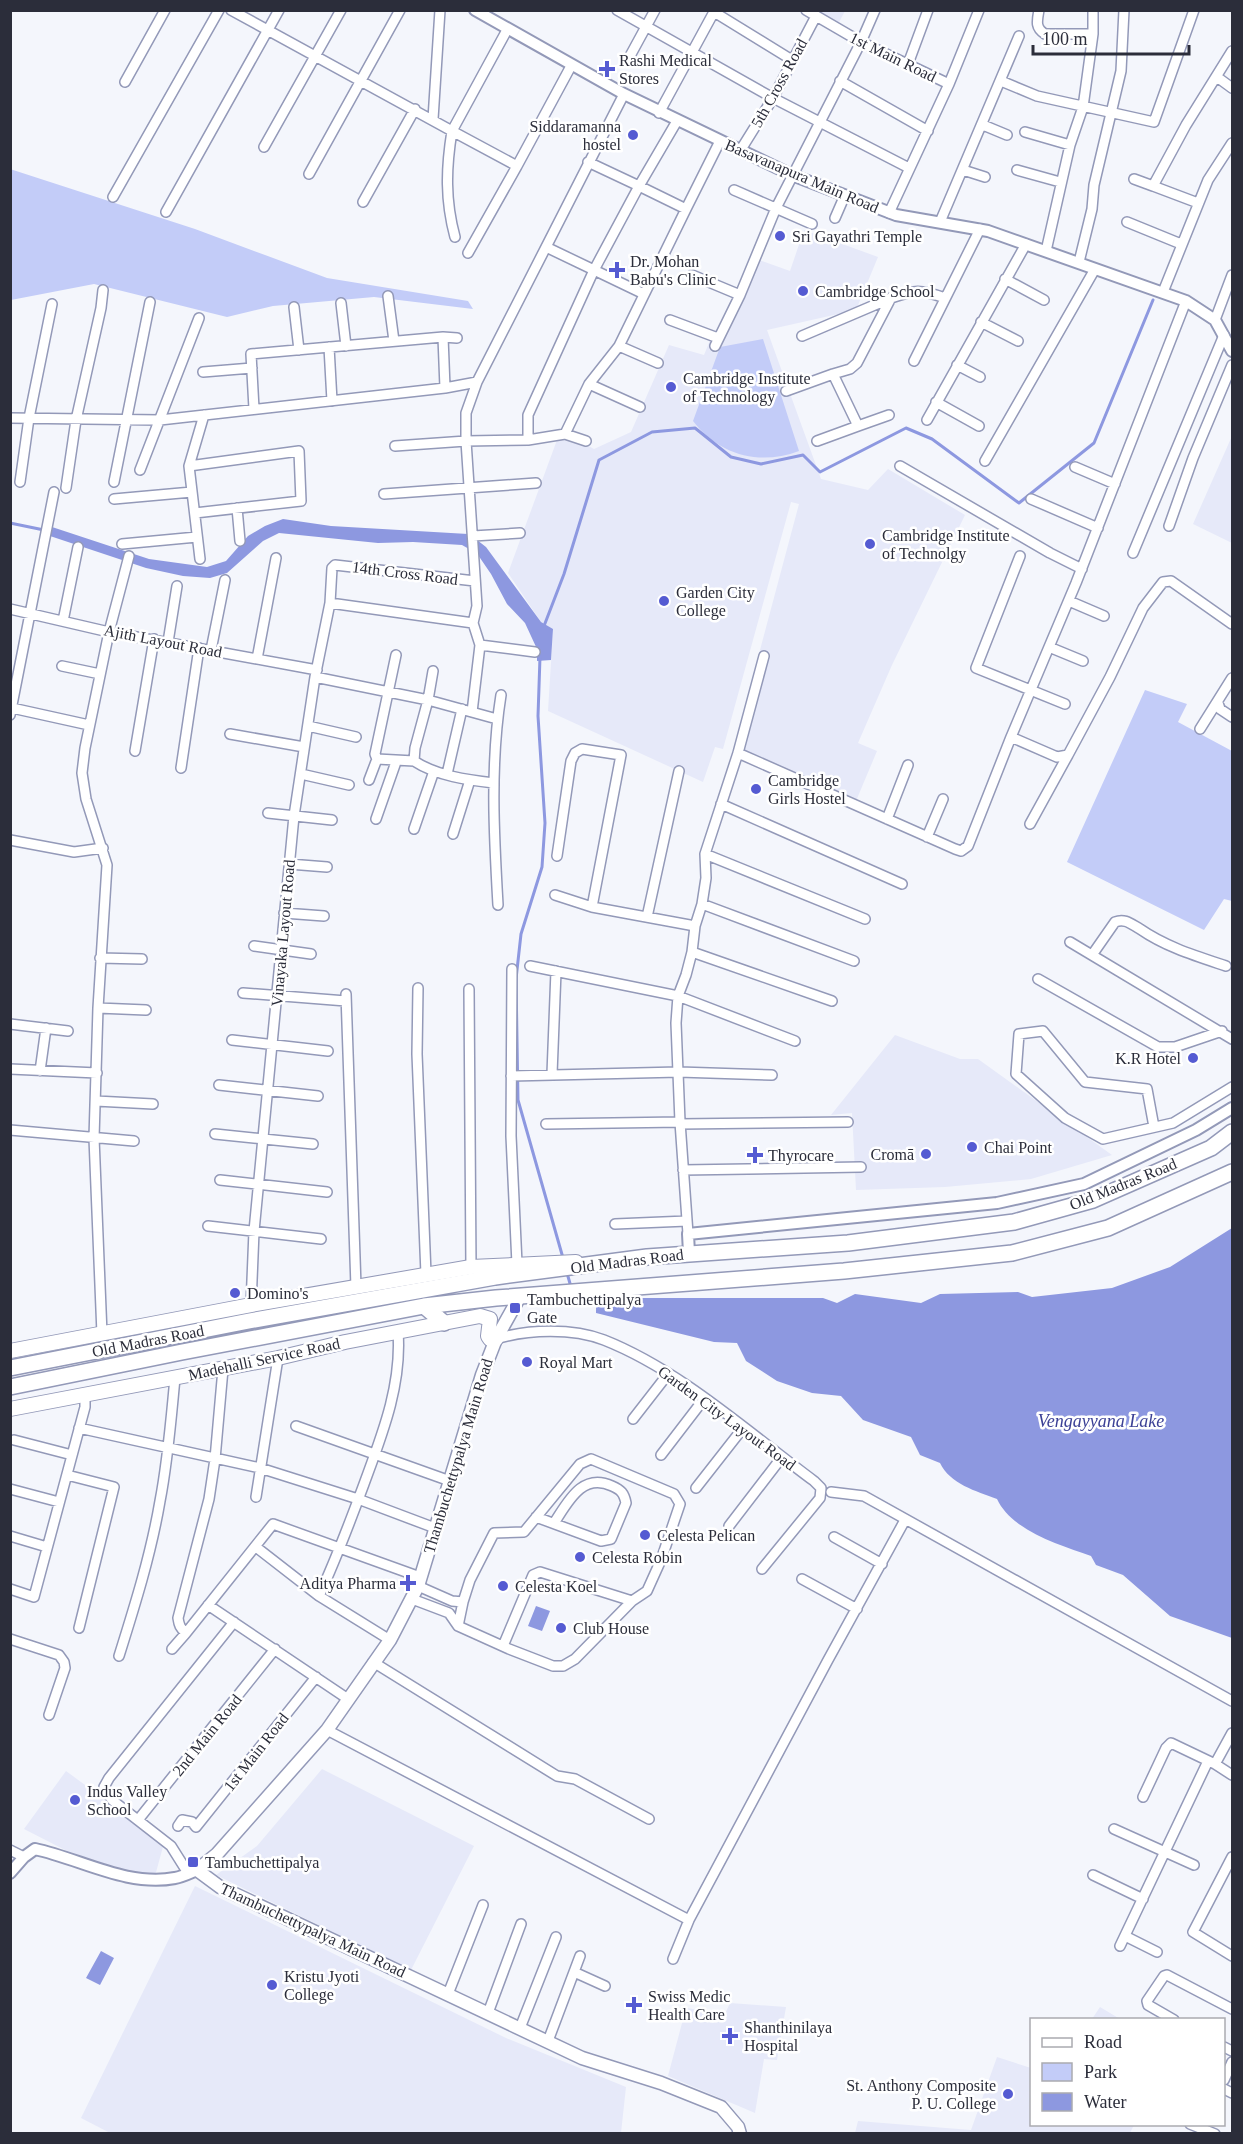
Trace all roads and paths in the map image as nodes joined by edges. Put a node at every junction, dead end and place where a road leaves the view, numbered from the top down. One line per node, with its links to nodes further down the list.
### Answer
1 (165, 10): 38 (street)
2 (219, 10): 74 (street)
3 (231, 10): 23 (street)
4 (279, 10): 23 (street)
5 (341, 10): 29 (street)
6 (400, 10): 35 (street)
7 (440, 10): 47 (street)
8 (616, 10): 21 (street)
9 (655, 10): 21 (street)
10 (806, 10): 20 (street, 1st Main Road)
11 (875, 10): 26 (street)
12 (927, 10): 32 (street)
13 (979, 10): 39 (street)
14 (1039, 10): 24 (street)
15 (1093, 10): 24 (street)
16 (1124, 10): 46 (street)
17 (1194, 10): 46 (street)
18 (475, 11): 22 (street, Basavanapura Main Road)
19 (715, 11): 28 (street); 31 (street)
20 (816, 16): 26 (street, 1st Main Road); 31 (street, 5th Cross Road)
21 (646, 27): 28 (street); 30 (street)
22 (507, 30): 33 (street, Basavanapura Main Road); 51 (street)
23 (268, 31): 29 (street); 79 (street)
24 (1092, 34): 43 (street)
25 (1019, 36): 37 (street)
26 (861, 42): 32 (street, 1st Main Road); 36 (street)
27 (1233, 51): 34 (street)
28 (693, 54): 42 (street); 45 (street)
29 (316, 56): 35 (street); 58 (street)
30 (630, 56)
31 (792, 60): 42 (street, 5th Cross Road)
32 (908, 64): 39 (street, 1st Main Road)
33 (571, 66): 41 (street, Basavanapura Main Road); 61 (street)
34 (1217, 77): 40 (street); 71 (street)
35 (361, 81): 44 (street); 65 (street)
36 (840, 81): 49 (street); 52 (street)
37 (1000, 81): 43 (street); 50 (street)
38 (125, 82)
39 (949, 84): 52 (street)
40 (1233, 88)
41 (624, 94): 45 (street, Basavanapura Main Road); 60 (street)
42 (773, 98): 49 (street); 59 (street, 5th Cross Road)
43 (1083, 107): 46 (street); 57 (street)
44 (415, 109): 47 (street); 75 (street)
45 (659, 112): 48 (street, Basavanapura Main Road)
46 (1112, 112): 92 (street)
47 (434, 119): 51 (street)
48 (677, 121): 55 (street, Basavanapura Main Road); 70 (street)
49 (819, 123): 62 (street); 66 (street)
50 (982, 125): 54 (street); 63 (street)
51 (452, 131): 61 (street); 86 (street)
52 (928, 131): 62 (street)
53 (1025, 132): 57 (street)
54 (1007, 135)
55 (720, 141): 59 (street, Basavanapura Main Road); 78 (street)
56 (1233, 143): 76 (street)
57 (1070, 145): 69 (street)
58 (264, 147)
59 (740, 150): 66 (street, Basavanapura Main Road)
60 (588, 162): 70 (street); 89 (street)
61 (518, 166): 91 (street)
62 (909, 168): 80 (street)
63 (963, 170): 67 (street); 82 (street)
64 (1017, 170): 69 (street)
65 (309, 174)
66 (792, 175): 73 (street, Basavanapura Main Road); 77 (street)
67 (985, 177)
68 (1134, 179): 71 (street)
69 (1060, 182): 90 (street)
70 (639, 186): 78 (street); 94 (street)
71 (1153, 186): 76 (street)
72 (734, 190): 77 (street)
73 (845, 195): 80 (street, Basavanapura Main Road); 81 (street)
74 (113, 197)
75 (363, 202)
76 (1198, 203): 88 (street)
77 (776, 208): 84 (street); 101 (street)
78 (686, 209): 100 (street)
79 (166, 212)
80 (889, 213): 82 (street, Basavanapura Main Road)
81 (834, 218)
82 (940, 222): 85 (street, Basavanapura Main Road)
83 (1127, 222): 88 (street)
84 (812, 224)
85 (988, 231): 87 (street, Basavanapura Main Road); 104 (street)
86 (454, 237)
87 (1026, 244): 90 (street, Basavanapura Main Road); 97 (street)
88 (1181, 244): 99 (street)
89 (546, 248): 94 (street); 134 (street)
90 (1046, 251): 92 (street, Basavanapura Main Road)
91 (468, 253)
92 (1079, 262): 93 (street, Basavanapura Main Road)
93 (1095, 268): 99 (street, Basavanapura Main Road); 160 (street)
94 (594, 270): 100 (street); 153 (street)
95 (692, 275): 101 (street)
96 (1233, 275): 113 (street)
97 (1005, 279): 105 (street); 114 (street)
98 (103, 290): 146 (street)
99 (1163, 292): 106 (street, Basavanapura Main Road)
100 (644, 294): 122 (street)
101 (740, 295): 112 (street)
102 (388, 296): 120 (street)
103 (891, 298): 104 (street); 117 (street); 132 (street)
104 (945, 298): 126 (street)
105 (1044, 300)
106 (1186, 301): 113 (street, Basavanapura Main Road); 168 (street)
107 (150, 302): 149 (street)
108 (341, 303): 121 (street)
109 (52, 304): 145 (street)
110 (294, 307): 124 (street)
111 (199, 318): 147 (street)
112 (670, 320)
113 (1215, 320): 115 (street, Basavanapura Main Road)
114 (981, 322): 119 (street); 128 (street)
115 (1224, 335): 125 (street, Basavanapura Main Road); 158 (street)
116 (443, 336): 118 (street); 120 (street); 136 (street)
117 (802, 336)
118 (457, 338)
119 (1018, 340)
120 (394, 341): 121 (street)
121 (346, 346): 123 (street)
122 (619, 346): 127 (street); 135 (street)
123 (329, 347): 124 (street); 138 (street)
124 (299, 350): 130 (street)
125 (1233, 351)
126 (914, 360)
127 (658, 363)
128 (957, 365): 133 (street); 139 (street)
129 (1233, 365): 159 (street)
130 (252, 368): 131 (street); 141 (street)
131 (203, 372)
132 (833, 374): 137 (street); 150 (street)
133 (980, 377)
134 (477, 382): 136 (street); 154 (street)
135 (589, 384): 140 (street); 152 (street)
136 (445, 388): 138 (street)
137 (786, 391)
138 (332, 400): 141 (street)
139 (936, 402): 148 (street); 151 (street)
140 (640, 407)
141 (254, 409): 142 (street)
142 (204, 415): 147 (street); 161 (street)
143 (889, 415): 150 (street)
144 (10, 418): 145 (street)
145 (29, 418): 146 (street); 165 (street)
146 (76, 420): 149 (street); 170 (street)
147 (160, 420): 149 (street); 164 (street)
148 (927, 420)
149 (126, 421): 166 (street)
150 (858, 426): 156 (street)
151 (978, 426)
152 (565, 434): 153 (street); 155 (street)
153 (528, 440): 154 (street)
154 (466, 441): 157 (street); 169 (street)
155 (586, 441)
156 (817, 441)
157 (395, 446)
158 (1175, 450): 159 (street); 186 (street)
159 (1193, 458): 178 (street)
160 (985, 461)
161 (189, 466): 172 (street); 176 (street)
162 (900, 466): 192 (street)
163 (1075, 467): 168 (street)
164 (140, 470)
165 (20, 482)
166 (114, 482)
167 (536, 483): 169 (street)
168 (1114, 484): 179 (street)
169 (469, 487): 173 (street); 181 (street)
170 (66, 488)
171 (54, 492): 199 (street)
172 (192, 492): 175 (street); 177 (street)
173 (384, 494)
174 (1031, 499): 179 (street)
175 (114, 500)
176 (237, 508): 177 (street); 183 (street)
177 (195, 513): 182 (street)
178 (1169, 526)
179 (1098, 528): 192 (street)
180 (520, 533): 181 (street)
181 (473, 536): 194 (street)
182 (197, 537): 184 (street); 190 (street)
183 (240, 541)
184 (122, 544)
185 (78, 547): 201 (street)
186 (1133, 553)
187 (1020, 555): 222 (street)
188 (129, 556): 204 (street)
189 (276, 558): 214 (street)
190 (200, 559)
191 (335, 565): 194 (street, 14th Cross Road); 197 (street, Vinayaka Layout Road)
192 (1082, 568): 196 (street)
193 (225, 580): 210 (street)
194 (475, 581): 202 (street)
195 (177, 586): 206 (street)
196 (1069, 601): 200 (street); 208 (street)
197 (330, 603): 202 (street); 218 (street, Vinayaka Layout Road)
198 (10, 609): 199 (street, Ajith Layout Road)
199 (30, 613): 201 (street, Ajith Layout Road); 227 (street)
200 (1104, 616)
201 (63, 621): 204 (street, Ajith Layout Road)
202 (473, 623): 207 (street)
203 (1233, 624): 240 (street)
204 (109, 632): 205 (street, Ajith Layout Road); 219 (street)
205 (154, 639): 206 (street, Ajith Layout Road); 238 (street)
206 (168, 642): 209 (street, Ajith Layout Road)
207 (480, 645): 211 (street); 228 (street)
208 (1049, 647): 215 (street); 222 (street)
209 (199, 648): 210 (street, Ajith Layout Road); 245 (street)
210 (211, 650): 214 (street, Ajith Layout Road)
211 (535, 652)
212 (396, 655): 221 (street)
213 (764, 656): 239 (street)
214 (256, 659): 218 (street, Ajith Layout Road)
215 (1083, 661)
216 (62, 666): 219 (street)
217 (433, 671): 224 (street)
218 (316, 673): 221 (street, Ajith Layout Road); 232 (street, Vinayaka Layout Road)
219 (100, 674): 231 (street)
220 (1233, 678): 225 (street)
221 (388, 691): 224 (street, Ajith Layout Road); 241 (street)
222 (1031, 691): 226 (street); 236 (street)
223 (501, 695): 230 (street)
224 (428, 700): 228 (street, Ajith Layout Road); 242 (street)
225 (1218, 703): 229 (street); 233 (street)
226 (1065, 704)
227 (11, 711): 231 (street)
228 (467, 711): 230 (street, Ajith Layout Road); 249 (street)
229 (1233, 717)
230 (497, 719): 252 (street)
231 (90, 725): 266 (street)
232 (308, 726): 235 (street); 237 (street, Vinayaka Layout Road)
233 (1200, 729)
234 (230, 734): 237 (street)
235 (356, 737)
236 (1011, 737): 240 (street); 264 (street)
237 (304, 747): 248 (street, Vinayaka Layout Road)
238 (135, 751)
239 (738, 753): 255 (street); 259 (street)
240 (1068, 755): 261 (street)
241 (377, 759): 243 (street); 250 (street)
242 (414, 761): 243 (street); 246 (street)
243 (396, 762): 258 (street)
244 (908, 765): 259 (street)
245 (181, 768)
246 (434, 771): 249 (street); 262 (street)
247 (679, 771): 278 (street)
248 (301, 774): 253 (street); 257 (street, Vinayaka Layout Road)
249 (447, 774): 251 (street)
250 (369, 780)
251 (470, 780): 252 (street); 263 (street)
252 (494, 783): 274 (street)
253 (349, 785)
254 (944, 799): 264 (street)
255 (721, 804): 267 (street); 271 (street)
256 (268, 813): 257 (street)
257 (294, 816): 260 (street); 269 (street, Vinayaka Layout Road)
258 (376, 819)
259 (887, 819): 264 (street)
260 (332, 820)
261 (1030, 824)
262 (414, 829)
263 (453, 834)
264 (927, 837)
265 (10, 840): 266 (street)
266 (103, 848): 287 (street)
267 (705, 854): 273 (street); 279 (street)
268 (557, 856): 275 (street)
269 (289, 864): 270 (street); 276 (street, Vinayaka Layout Road)
270 (327, 867)
271 (902, 884)
272 (555, 895): 275 (street)
273 (702, 904): 280 (street); 289 (street)
274 (498, 905)
275 (592, 907): 278 (street)
276 (284, 913): 277 (street); 283 (street, Vinayaka Layout Road)
277 (324, 916)
278 (646, 917): 280 (street)
279 (865, 919)
280 (695, 926): 284 (street)
281 (1070, 942): 286 (street)
282 (254, 946): 283 (street)
283 (281, 950): 285 (street); 298 (street, Vinayaka Layout Road)
284 (692, 952): 299 (street); 300 (street)
285 (312, 954)
286 (1092, 955): 291 (street); 306 (street)
287 (100, 958): 288 (street); 301 (street)
288 (142, 959)
289 (854, 961)
290 (530, 966): 293 (street)
291 (1226, 966)
292 (512, 969): 318 (street)
293 (556, 971): 299 (street); 316 (street)
294 (1038, 979): 306 (street)
295 (418, 988): 353 (street)
296 (469, 989): 352 (street)
297 (243, 993): 298 (street)
298 (277, 996): 310 (street, Vinayaka Layout Road); 354 (street)
299 (678, 996): 309 (street); 314 (street)
300 (832, 1001)
301 (98, 1008): 302 (street); 315 (street)
302 (147, 1010)
303 (10, 1024): 304 (street)
304 (46, 1028): 305 (street); 313 (street)
305 (68, 1031)
306 (1222, 1031): 307 (street)
307 (1233, 1039)
308 (232, 1040): 310 (street)
309 (795, 1041)
310 (273, 1046): 311 (street); 321 (street, Vinayaka Layout Road)
311 (328, 1051)
312 (10, 1069): 313 (street)
313 (40, 1071): 315 (street)
314 (679, 1072): 316 (street); 317 (street); 327 (street)
315 (97, 1073): 323 (street)
316 (552, 1074): 318 (street)
317 (772, 1075)
318 (515, 1076): 350 (street)
319 (219, 1085): 321 (street)
320 (1233, 1087): 329 (street)
321 (268, 1091): 322 (street); 334 (street, Vinayaka Layout Road)
322 (318, 1096)
323 (96, 1101): 324 (street); 333 (street)
324 (153, 1104)
325 (1233, 1108): 347 (street)
326 (848, 1122): 327 (street)
327 (680, 1123): 328 (street); 338 (street)
328 (546, 1124)
329 (1154, 1127): 329 (street)
330 (10, 1130): 333 (street)
331 (1233, 1132): 349 (highway, Old Madras Road)
332 (215, 1134): 334 (street)
333 (94, 1138): 335 (street); 360 (street)
334 (264, 1140): 336 (street); 341 (street, Vinayaka Layout Road)
335 (134, 1141)
336 (313, 1144)
337 (861, 1167): 338 (street)
338 (683, 1170): 343 (street)
339 (1233, 1172): 355 (highway, Old Madras Road)
340 (219, 1180): 341 (street)
341 (259, 1185): 342 (street); 346 (street, Vinayaka Layout Road)
342 (327, 1192)
343 (687, 1221): 344 (street); 347 (street)
344 (615, 1224)
345 (208, 1226): 346 (street)
346 (254, 1231): 348 (street); 356 (street, Vinayaka Layout Road)
347 (688, 1234): 349 (street)
348 (321, 1239)
349 (690, 1253): 351 (highway, Old Madras Road)
350 (517, 1264): 351 (main road); 352 (main road)
351 (592, 1264): 364 (highway, Old Madras Road)
352 (471, 1267): 353 (main road)
353 (426, 1275): 354 (main road)
354 (356, 1287): 356 (main road)
355 (520, 1296): 357 (highway, Old Madras Road); 361 (main road, Thambuchettypalya Main Road)
356 (251, 1305): 360 (main road)
357 (424, 1306): 358 (highway); 368 (highway, Old Madras Road)
358 (444, 1323): 359 (main road, Madehalli Service Road); 361 (main road, Madehalli Service Road)
359 (398, 1332): 363 (main road, Madehalli Service Road); 378 (street)
360 (102, 1334): 362 (main road)
361 (496, 1340): 366 (street, Garden City Layout Road); 386 (main road, Thambuchettypalya Main Road)
362 (10, 1351)
363 (278, 1358): 365 (main road, Madehalli Service Road); 383 (street)
364 (10, 1368)
365 (223, 1369): 367 (main road, Madehalli Service Road); 382 (street)
366 (668, 1374): 370 (street, Garden City Layout Road); 372 (street)
367 (175, 1378): 369 (main road, Madehalli Service Road); 377 (street)
368 (10, 1387)
369 (85, 1394): 371 (main road, Madehalli Service Road); 374 (street)
370 (704, 1399): 375 (street, Garden City Layout Road); 380 (street)
371 (10, 1409)
372 (633, 1419)
373 (296, 1426): 378 (street)
374 (79, 1428): 377 (street); 379 (street)
375 (743, 1428): 381 (street, Garden City Layout Road); 388 (street)
376 (15, 1440): 379 (street)
377 (168, 1449): 382 (street); 424 (street)
378 (375, 1453): 386 (street); 392 (street)
379 (72, 1455): 385 (street)
380 (661, 1455)
381 (782, 1457): 397 (street); 405 (street, Garden City Layout Road)
382 (215, 1459): 383 (street); 418 (street)
383 (260, 1468): 391 (street); 392 (street)
384 (619, 1471): 387 (street); 394 (street); 411 (street)
385 (67, 1475): 393 (street); 417 (street)
386 (450, 1481): 398 (main road, Thambuchettypalya Main Road)
387 (613, 1487): 396 (street); 396 (street)
388 (696, 1488)
389 (10, 1489): 393 (street)
390 (831, 1491): 395 (street)
391 (256, 1497)
392 (358, 1499): 398 (street); 403 (street)
393 (59, 1502): 401 (street)
394 (536, 1517): 396 (street); 412 (street)
395 (905, 1520): 404 (street); 428 (street)
396 (554, 1523)
397 (729, 1526)
398 (435, 1528): 407 (main road, Thambuchettypalya Main Road)
399 (10, 1536): 401 (street)
400 (834, 1537): 404 (street)
401 (47, 1547): 408 (street)
402 (256, 1547): 403 (street); 409 (street); 413 (street)
403 (341, 1548): 407 (street); 409 (street)
404 (882, 1564): 414 (street)
405 (762, 1569)
406 (802, 1579): 414 (street)
407 (419, 1581): 410 (main road, Thambuchettypalya Main Road); 412 (street)
408 (10, 1589)
409 (319, 1596): 420 (street)
410 (412, 1599): 416 (street); 420 (main road, Thambuchettypalya Main Road)
411 (632, 1601): 421 (street); 421 (street)
412 (463, 1602): 416 (street)
413 (208, 1605): 415 (street); 418 (street)
414 (857, 1610): 449 (street)
415 (234, 1622): 423 (street); 435 (street)
416 (458, 1626): 421 (street)
417 (79, 1628)
418 (186, 1633): 422 (street)
419 (10, 1639): 429 (street)
420 (390, 1640): 425 (main road, Thambuchettypalya Main Road)
421 (503, 1646)
422 (172, 1649)
423 (275, 1649): 426 (street); 435 (street, 2nd Main Road)
424 (119, 1656)
425 (373, 1662): 427 (main road, Thambuchettypalya Main Road); 436 (street)
426 (316, 1677): 427 (street); 437 (street, 1st Main Road)
427 (348, 1699): 430 (main road, Thambuchettypalya Main Road)
428 (1233, 1701)
429 (49, 1715)
430 (327, 1730): 444 (main road, Thambuchettypalya Main Road); 449 (street)
431 (1233, 1733): 432 (street)
432 (1212, 1763): 433 (street); 434 (street); 440 (street)
433 (1233, 1775)
434 (1143, 1797)
435 (138, 1820): 444 (street)
436 (649, 1820)
437 (178, 1826)
438 (1114, 1829): 440 (street)
439 (10, 1850): 441 (street)
440 (1165, 1850): 443 (street); 447 (street)
441 (24, 1857): 444 (street); 445 (street)
442 (1233, 1857): 456 (street)
443 (1194, 1864)
444 (193, 1872): 460 (main road, Thambuchettypalya Main Road)
445 (10, 1873)
446 (1093, 1875): 447 (street)
447 (1143, 1899): 451 (street)
448 (483, 1905): 460 (street)
449 (690, 1920): 457 (street)
450 (521, 1924): 462 (street)
451 (1125, 1936): 453 (street); 454 (street)
452 (556, 1937): 464 (street)
453 (1120, 1946)
454 (1157, 1952)
455 (580, 1956): 458 (street)
456 (1233, 1956)
457 (673, 1959)
458 (573, 1972): 459 (street); 465 (street)
459 (605, 1986)
460 (448, 1994): 462 (main road, Thambuchettypalya Main Road)
461 (1233, 2009): 463 (street)
462 (488, 2013): 464 (main road, Thambuchettypalya Main Road)
463 (1172, 2018)
464 (520, 2028): 465 (main road, Thambuchettypalya Main Road)
465 (548, 2041): 469 (main road, Thambuchettypalya Main Road)
466 (1233, 2062): 467 (street)
467 (1225, 2078)
468 (1202, 2126): 470 (street)
469 (740, 2133)
470 (1215, 2133)

